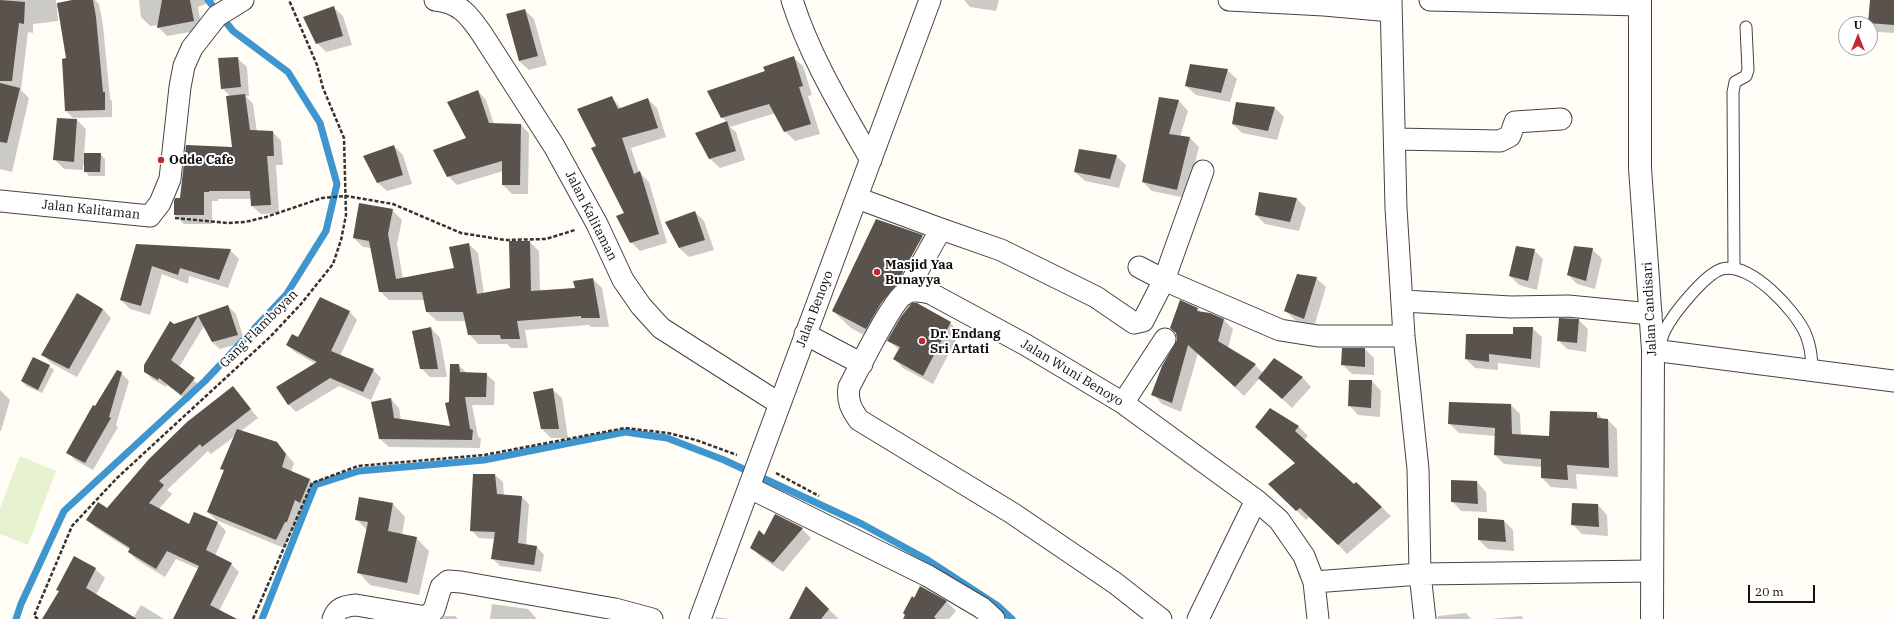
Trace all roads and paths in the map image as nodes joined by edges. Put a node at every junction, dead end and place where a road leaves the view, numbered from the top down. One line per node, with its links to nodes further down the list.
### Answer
1 (242, 0): 18 (street, Jalan Kalitaman)
2 (289, 0): 15 (path, Gang Flamboyan)
3 (435, 0): 19 (street, Jalan Kalitaman)
4 (792, 0): 13 (street)
5 (930, 0): 13 (street, Jalan Benoyo)
6 (1229, 0): 9 (street)
7 (1430, 0): 8 (street)
8 (1640, 2): 26 (street, Jalan Candisari)
9 (1391, 5): 12 (street)
10 (1746, 27): 22 (lane)
11 (1561, 119): 12 (street)
12 (1394, 139): 25 (street)
13 (871, 160): 16 (street, Jalan Benoyo)
14 (1203, 171): 23 (street)
15 (344, 196): 18 (path); 19 (path); 42 (path, Gang Flamboyan)
16 (857, 198): 20 (street); 27 (street, Jalan Benoyo)
17 (0, 201): 18 (street, Jalan Kalitaman)
18 (150, 216)
19 (597, 224): 35 (street, Jalan Kalitaman)
20 (941, 229): 23 (street); 24 (street)
21 (1139, 267): 23 (street)
22 (1734, 269): 30 (lane); 32 (lane)
23 (1164, 280): 28 (street)
24 (904, 294): 31 (street); 34 (street, Jalan Wuni Benoyo)
25 (1403, 301): 26 (street); 28 (street)
26 (1651, 314): 30 (street, Jalan Candisari)
27 (805, 334): 31 (street); 35 (street, Jalan Benoyo)
28 (1404, 336): 40 (street)
29 (1165, 339): 34 (street)
30 (1655, 351): 32 (street); 39 (street, Jalan Candisari)
31 (862, 364): 48 (street)
32 (1812, 371): 33 (street)
33 (1894, 381)
34 (1123, 403): 38 (street, Jalan Wuni Benoyo)
35 (780, 404): 36 (street, Jalan Benoyo)
36 (755, 475): 37 (path); 43 (path); 46 (street, Jalan Benoyo); 47 (street)
37 (822, 497)
38 (1256, 500): 41 (street, Jalan Wuni Benoyo); 49 (street)
39 (1652, 571): 40 (street); 52 (street, Jalan Candisari)
40 (1420, 574): 41 (street); 51 (street)
41 (1314, 582): 50 (street, Jalan Wuni Benoyo)
42 (38, 619)
43 (253, 619)
44 (333, 619): 45 (street)
45 (652, 619)
46 (700, 619)
47 (994, 619)
48 (1161, 619)
49 (1198, 619)
50 (1318, 619)
51 (1425, 619)
52 (1652, 619)

